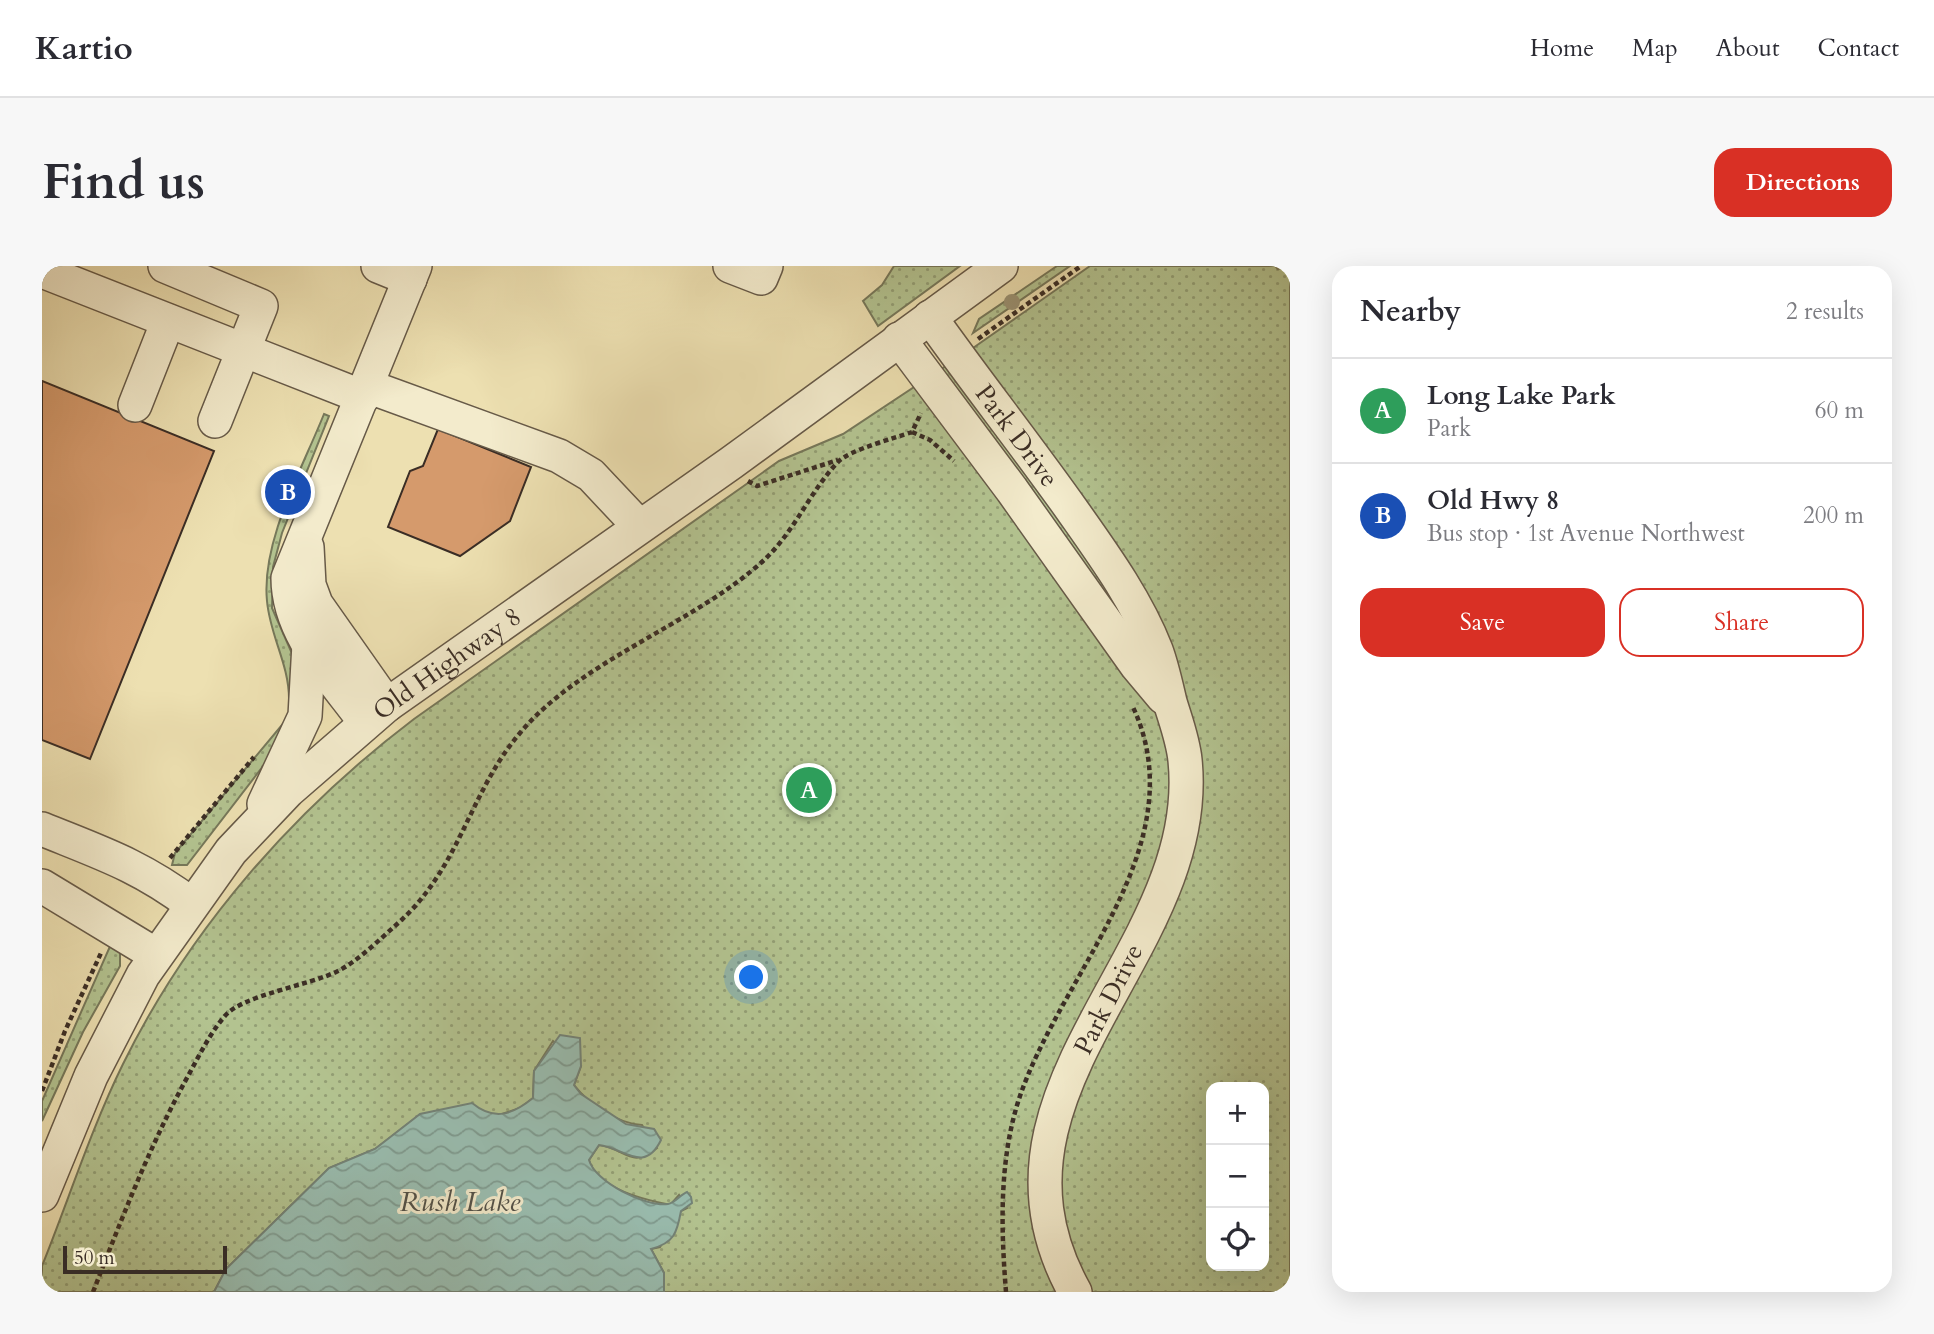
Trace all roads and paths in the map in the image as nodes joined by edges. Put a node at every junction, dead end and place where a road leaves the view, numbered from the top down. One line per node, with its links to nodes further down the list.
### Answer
1 (165, 266): 13 (street)
2 (378, 266): 8 (street)
3 (730, 266): 4 (street)
4 (766, 266)
5 (1001, 266): 9 (street, Old Highway 8)
6 (1081, 266): 12 (path)
7 (42, 271): 10 (street)
8 (412, 272): 14 (street)
9 (930, 317): 11 (street, Old Highway 8); 20 (street, Park Drive)
10 (168, 321): 13 (street); 15 (street)
11 (898, 339): 18 (street, Old Highway 8); 21 (street, Park Drive)
12 (970, 344)
13 (244, 351): 14 (street); 16 (street)
14 (365, 392): 22 (street); 23 (street)
15 (135, 405)
16 (215, 421)
17 (839, 459): 18 (path); 19 (path); 40 (path)
18 (731, 463): 22 (street, Old Highway 8)
19 (956, 463)
20 (1042, 468): 21 (street); 24 (street, Park Drive)
21 (1013, 490): 25 (street, Park Drive)
22 (639, 526): 29 (street, Old Highway 8)
23 (307, 534): 26 (street); 29 (street)
24 (1111, 567): 25 (street); 28 (street, Park Drive)
25 (1082, 588): 28 (street, Park Drive)
26 (309, 644): 29 (street); 31 (street)
27 (1131, 702): 41 (path)
28 (1172, 707): 42 (street, Park Drive)
29 (376, 714): 31 (street, Old Highway 8)
30 (260, 749): 33 (path)
31 (253, 827): 35 (street, Old Highway 8)
32 (42, 829): 35 (street)
33 (164, 865)
34 (42, 886): 37 (street)
35 (191, 904): 37 (street, Old Highway 8)
36 (107, 943): 38 (path)
37 (156, 955): 39 (street, Old Highway 8)
38 (42, 1091)
39 (42, 1195)
40 (93, 1292)
41 (1006, 1292)
42 (1075, 1292)

